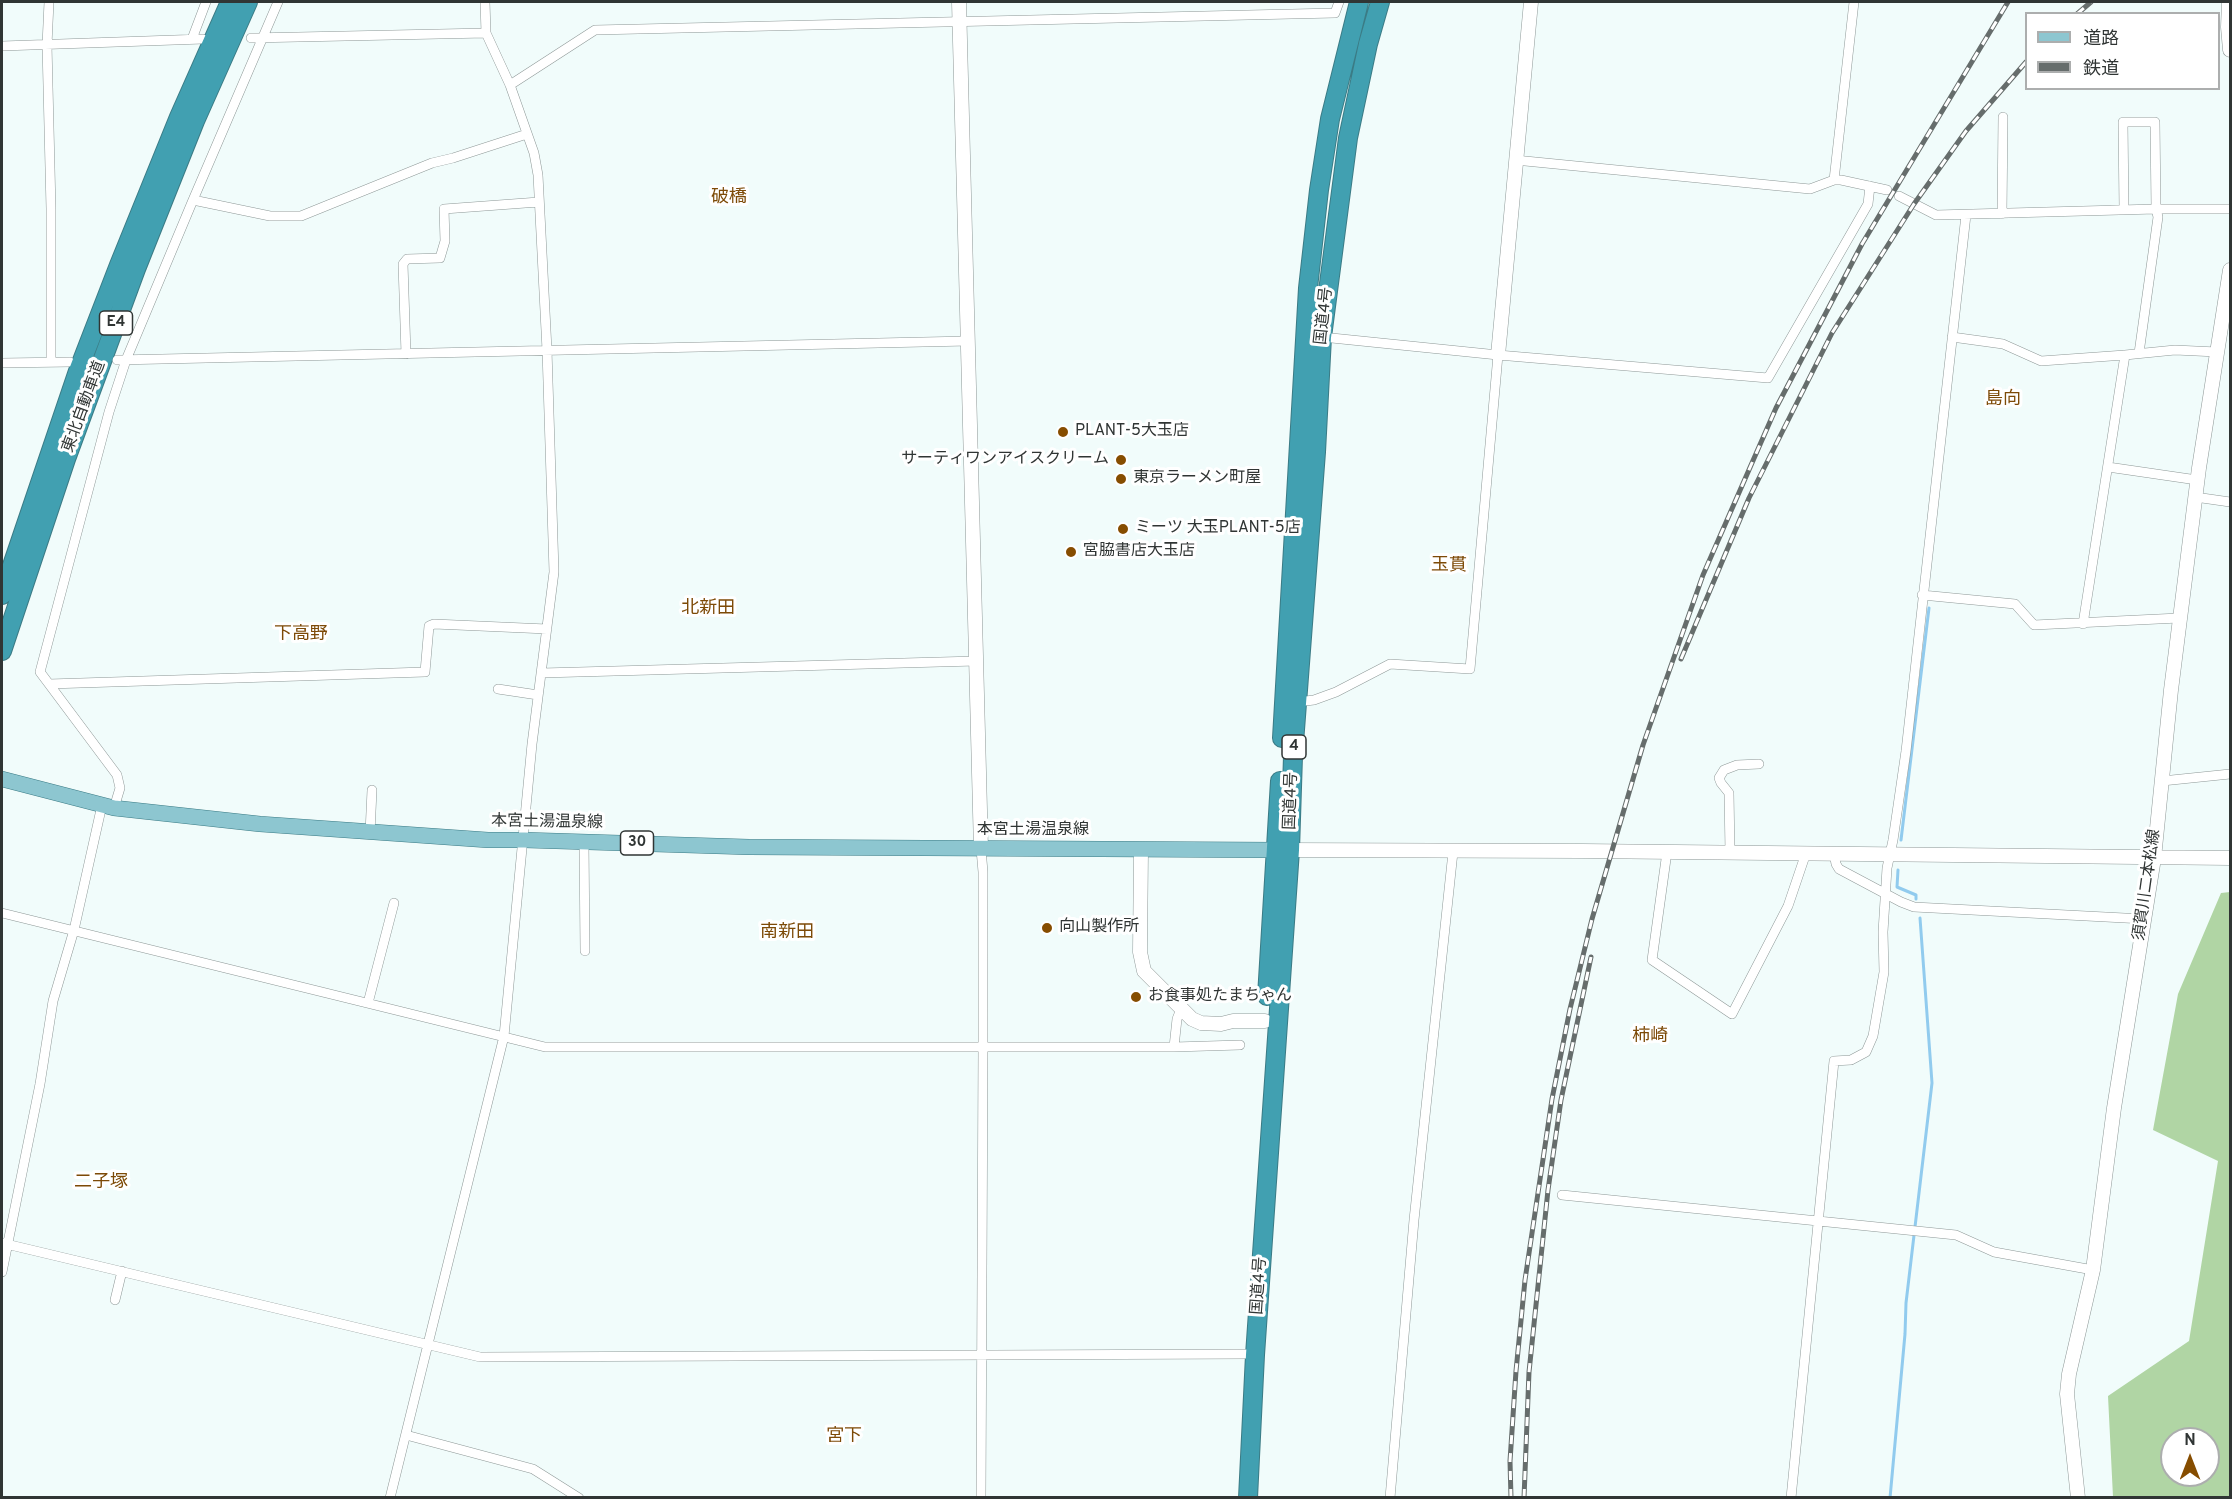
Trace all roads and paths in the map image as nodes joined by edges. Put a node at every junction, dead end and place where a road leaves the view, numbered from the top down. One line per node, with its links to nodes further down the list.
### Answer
1 (49, 2): 20 (street)
2 (206, 2): 18 (street)
3 (230, 2): 57 (highway, 東北自動車道 / E4)
4 (248, 2): 62 (highway, 東北自動車道 / E4)
5 (278, 2): 17 (street)
6 (485, 2): 15 (street)
7 (959, 2): 14 (street)
8 (1339, 2): 14 (street)
9 (1359, 2): 80 (highway, 国道4号 / 4)
10 (1380, 2): 40 (highway, 国道4号 / 4)
11 (1531, 2): 26 (street)
12 (1854, 2): 27 (street)
13 (2229, 2): 22 (street)
14 (960, 23): 23 (street); 42 (street)
15 (486, 33): 17 (street); 23 (street)
16 (251, 38): 17 (street)
17 (261, 38): 31 (street)
18 (192, 39): 19 (street); 20 (street)
19 (203, 39)
20 (47, 45): 21 (street); 50 (street)
21 (2, 46)
22 (2230, 50)
23 (510, 85): 25 (street)
24 (2003, 117): 36 (street)
25 (527, 134): 31 (street); 32 (street)
26 (1515, 160): 27 (street); 47 (street)
27 (1834, 180): 28 (street)
28 (1870, 186): 29 (street); 47 (street)
29 (1887, 190)
30 (1899, 196): 37 (street)
31 (193, 200): 49 (street)
32 (539, 202): 43 (street); 46 (street)
33 (2156, 209): 34 (street); 35 (street); 35 (street); 45 (street)
34 (2230, 209)
35 (2124, 210): 36 (street)
36 (2002, 214): 37 (street)
37 (1966, 215): 41 (street)
38 (2230, 270): 39 (street, 須賀川二本松線)
39 (2227, 307): 44 (street, 須賀川二本松線)
40 (1322, 337): 47 (street); 68 (highway, 国道4号 / 4)
41 (1952, 337): 48 (street); 58 (street)
42 (968, 341): 43 (street); 63 (street)
43 (548, 350): 46 (street); 61 (street)
44 (2217, 352): 45 (street); 54 (street, 須賀川二本松線)
45 (2139, 353): 48 (street)
46 (406, 354): 49 (street)
47 (1498, 355): 68 (street)
48 (2125, 355): 53 (street)
49 (122, 360): 65 (street)
50 (51, 362): 51 (street); 52 (street)
51 (70, 362)
52 (2, 363)
53 (2108, 467): 54 (street); 60 (street)
54 (2197, 480): 55 (street, 須賀川二本松線)
55 (2195, 497): 56 (street); 59 (street, 須賀川二本松線)
56 (2230, 502)
57 (2, 595)
58 (1922, 595): 60 (street); 86 (street)
59 (2180, 618): 60 (street); 72 (street, 須賀川二本松線)
60 (2083, 624)
61 (547, 629): 64 (street); 65 (street)
62 (2, 651)
63 (976, 661): 64 (street); 78 (street)
64 (542, 673): 67 (street)
65 (49, 684): 74 (street)
66 (498, 689): 67 (street)
67 (538, 695): 76 (street)
68 (1297, 702): 80 (highway, 国道4号 / 4)
69 (1759, 764): 83 (street)
70 (2230, 774): 72 (street)
71 (2, 779): 74 (main road, 本宮土湯温泉線 / 30)
72 (2162, 781): 87 (street, 須賀川二本松線)
73 (372, 790): 75 (street)
74 (108, 806): 75 (main road, 本宮土湯温泉線 / 30); 93 (street)
75 (370, 833): 76 (main road, 本宮土湯温泉線 / 30)
76 (524, 840): 77 (main road, 本宮土湯温泉線 / 30); 98 (street)
77 (584, 842): 78 (main road, 本宮土湯温泉線 / 30); 94 (street)
78 (981, 849): 79 (main road, 本宮土湯温泉線 / 30); 100 (street)
79 (1141, 850): 80 (main road, 本宮土湯温泉線 / 30); 96 (street)
80 (1284, 850): 81 (street); 97 (highway, 国道4号 / 4); 117 (highway, 国道4号 / 4)
81 (1452, 852): 82 (street); 118 (street)
82 (1667, 852): 83 (street); 84 (street)
83 (1730, 852): 84 (street)
84 (1806, 853): 85 (street)
85 (1834, 853): 86 (street); 89 (street)
86 (1890, 854): 87 (street); 89 (street)
87 (2154, 858): 88 (street); 92 (street, 須賀川二本松線)
88 (2230, 858)
89 (1885, 894): 92 (street); 103 (street)
90 (394, 903): 95 (street)
91 (2, 913): 93 (street)
92 (2144, 919): 105 (street, 須賀川二本松線)
93 (74, 930): 95 (street); 104 (street)
94 (585, 951)
95 (368, 1003): 98 (street)
96 (1181, 1009): 97 (street); 101 (street)
97 (1265, 1021): 110 (highway, 国道4号 / 4)
98 (504, 1036): 100 (street); 109 (street)
99 (1240, 1045): 101 (street)
100 (983, 1047): 101 (street); 111 (street)
101 (1174, 1047)
102 (1562, 1195): 103 (street)
103 (1817, 1221): 105 (street); 119 (street)
104 (5, 1244): 106 (street); 107 (street)
105 (2093, 1270): 120 (street, 須賀川二本松線)
106 (122, 1271): 108 (street); 109 (street)
107 (2, 1272)
108 (116, 1300)
109 (427, 1346): 111 (street); 112 (street)
110 (1248, 1354): 111 (street); 116 (highway, 国道4号 / 4)
111 (981, 1355): 115 (street)
112 (406, 1435): 113 (street); 114 (street)
113 (573, 1496)
114 (390, 1497)
115 (981, 1497)
116 (1237, 1497)
117 (1248, 1497)
118 (1390, 1497)
119 (1791, 1497)
120 (2078, 1497)

